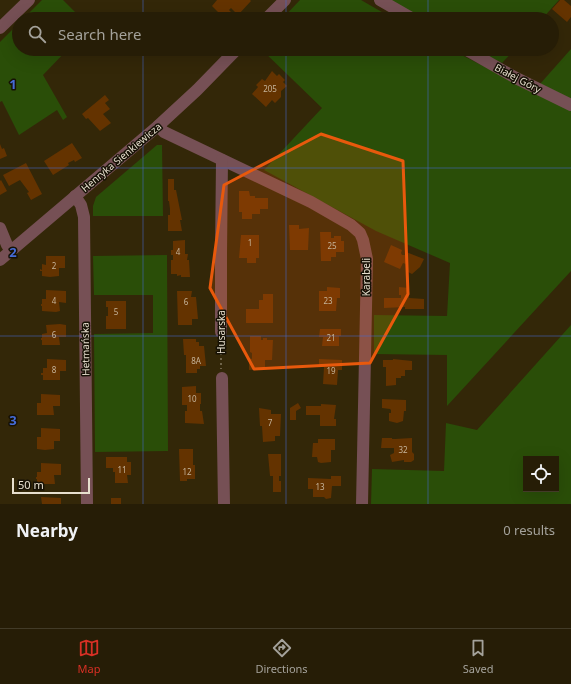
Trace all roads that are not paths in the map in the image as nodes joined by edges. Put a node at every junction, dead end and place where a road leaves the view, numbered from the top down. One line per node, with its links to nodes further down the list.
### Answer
1 (29, 0): 4 (street)
2 (285, 0): 5 (street)
3 (380, 0): 6 (street)
4 (17, 12)
5 (273, 12)
6 (401, 12)
7 (12, 16): 8 (street)
8 (0, 28)
9 (230, 56): 12 (street, Henryka Sienkiewicza)
10 (477, 56): 11 (street, Białej Góry)
11 (571, 105)
12 (158, 126): 13 (street, Karabeli); 14 (street, Henryka Sienkiewicza)
13 (222, 160): 18 (street, Husarska); 22 (street, Karabeli)
14 (75, 196): 16 (street, Henryka Sienkiewicza); 20 (street, Hetmańska)
15 (0, 228): 16 (street)
16 (11, 251): 17 (street, Henryka Sienkiewicza)
17 (0, 260)
18 (221, 332)
19 (222, 378): 21 (street)
20 (87, 504)
21 (224, 504)
22 (362, 504)

